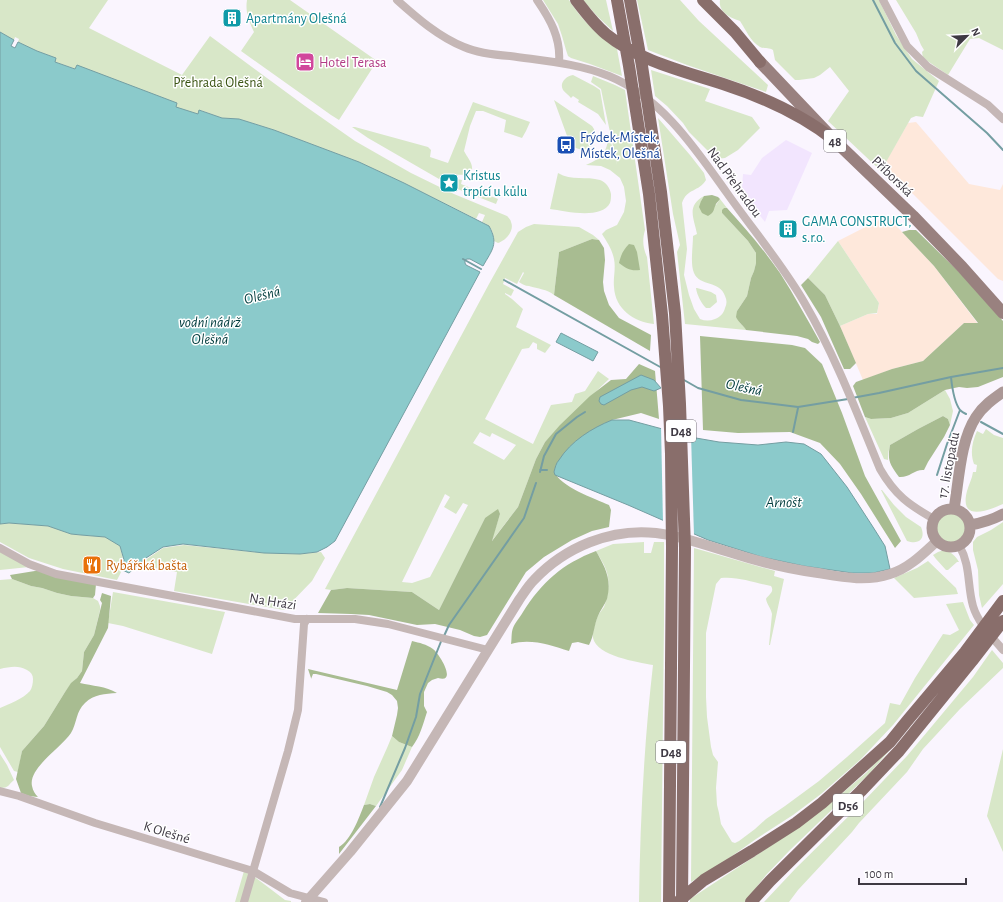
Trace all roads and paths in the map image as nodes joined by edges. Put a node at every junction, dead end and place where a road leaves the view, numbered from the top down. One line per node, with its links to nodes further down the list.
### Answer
1 (397, 0): 9 (street, Nad Přehradou)
2 (537, 0): 9 (street)
3 (576, 0): 12 (highway)
4 (617, 0): 14 (highway, D48)
5 (630, 0): 14 (highway, D48)
6 (695, 0): 10 (main road, Příborská)
7 (703, 0): 10 (highway, 48)
8 (883, 0): 11 (street)
9 (560, 62): 18 (street, Nad Přehradou)
10 (760, 62): 12 (main road, Příborská / 48); 13 (main road, Příborská / 48)
11 (1003, 119)
12 (834, 140): 13 (main road, Příborská / 48)
13 (1003, 310)
14 (668, 314): 34 (highway, D48); 36 (highway, D48)
15 (1003, 392): 16 (main road, 17. listopadu)
16 (954, 509): 18 (main road); 19 (main road)
17 (1003, 514): 19 (main road)
18 (934, 519): 20 (main road)
19 (970, 525): 21 (main road)
20 (937, 541): 21 (main road); 26 (street)
21 (959, 545): 27 (street)
22 (0, 548): 24 (street, Na Hrázi)
23 (1003, 601): 28 (highway, D56)
24 (306, 619): 26 (street); 30 (street, Na Hrázi)
25 (1003, 620): 28 (highway, D56)
26 (488, 650): 31 (street)
27 (1003, 650)
28 (968, 656): 35 (highway, D56); 37 (highway, D56)
29 (0, 791): 30 (street, K Olešné)
30 (253, 872): 31 (street, K Olešné); 32 (street, Na Hrázi)
31 (307, 900): 33 (street, K Olešné)
32 (244, 902)
33 (324, 902)
34 (669, 902)
35 (677, 902)
36 (682, 902)
37 (752, 902)

